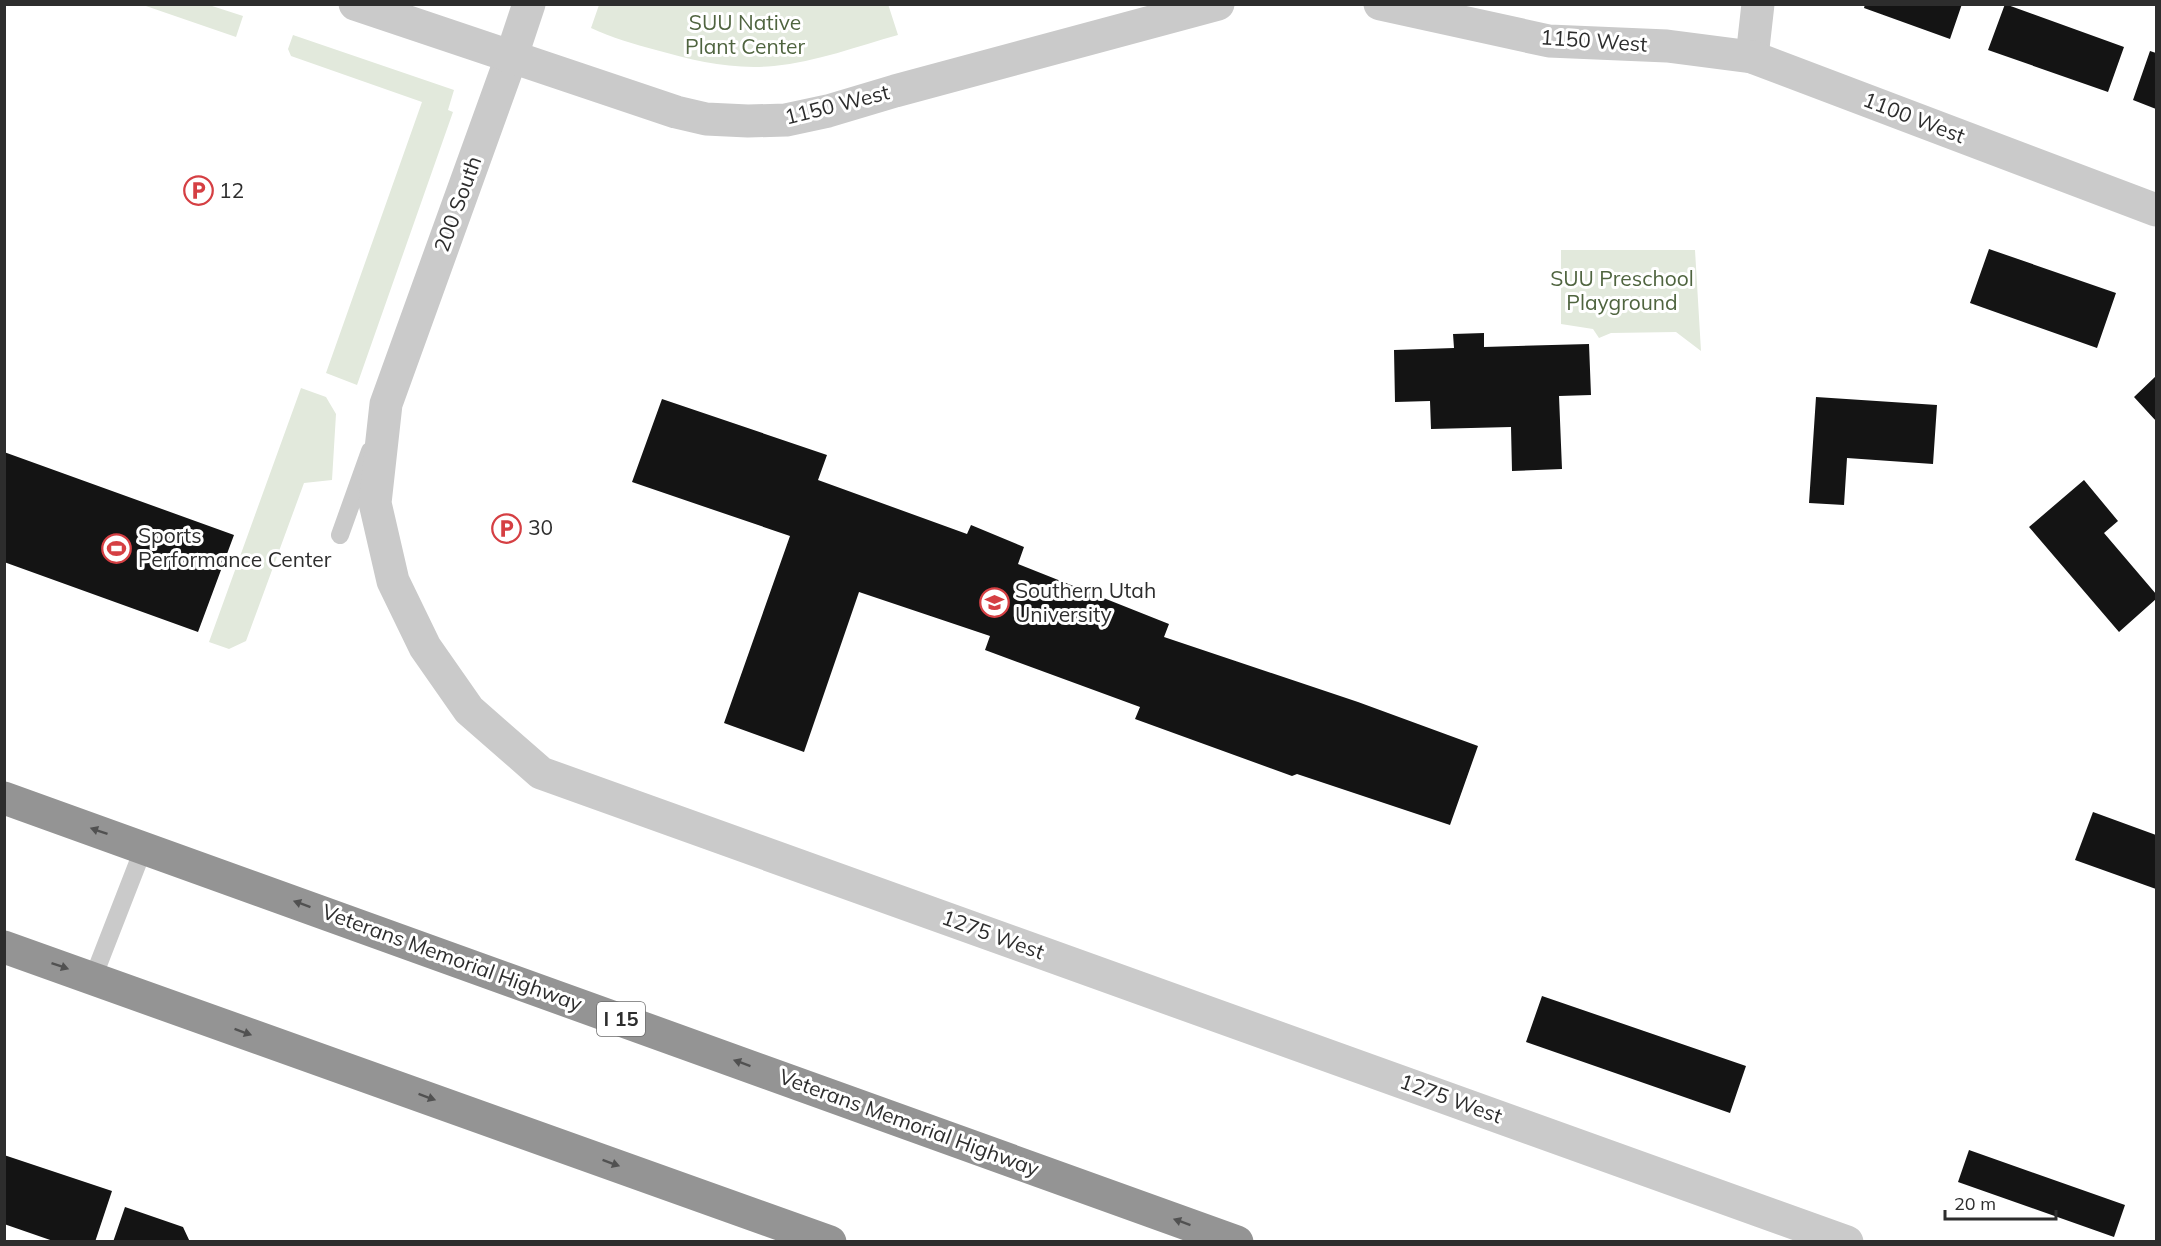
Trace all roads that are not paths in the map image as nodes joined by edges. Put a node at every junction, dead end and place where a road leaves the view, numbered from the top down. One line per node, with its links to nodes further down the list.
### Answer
1 (354, 4): 6 (street, 1150 West)
2 (530, 4): 9 (street, 200 South)
3 (1218, 4): 9 (street, 1150 West)
4 (1380, 4): 7 (street, 1150 West)
5 (1758, 4): 8 (street)
6 (393, 11): 9 (street, 1150 West)
7 (1667, 46): 8 (street, 1100 West)
8 (1752, 57): 10 (street, 1100 West)
9 (511, 58): 11 (street, 200 South)
10 (2157, 210)
11 (386, 404): 12 (lane); 19 (street, 1275 West)
12 (340, 535)
13 (4, 798): 14 (highway, Veterans Memorial Highway / I 15, one-way to 13)
14 (144, 847): 16 (lane); 18 (highway, Veterans Memorial Highway / I 15, one-way to 14)
15 (4, 947): 16 (highway, one-way to 16)
16 (93, 978): 17 (highway, one-way to 17)
17 (830, 1242)
18 (1238, 1242)
19 (1847, 1242)

